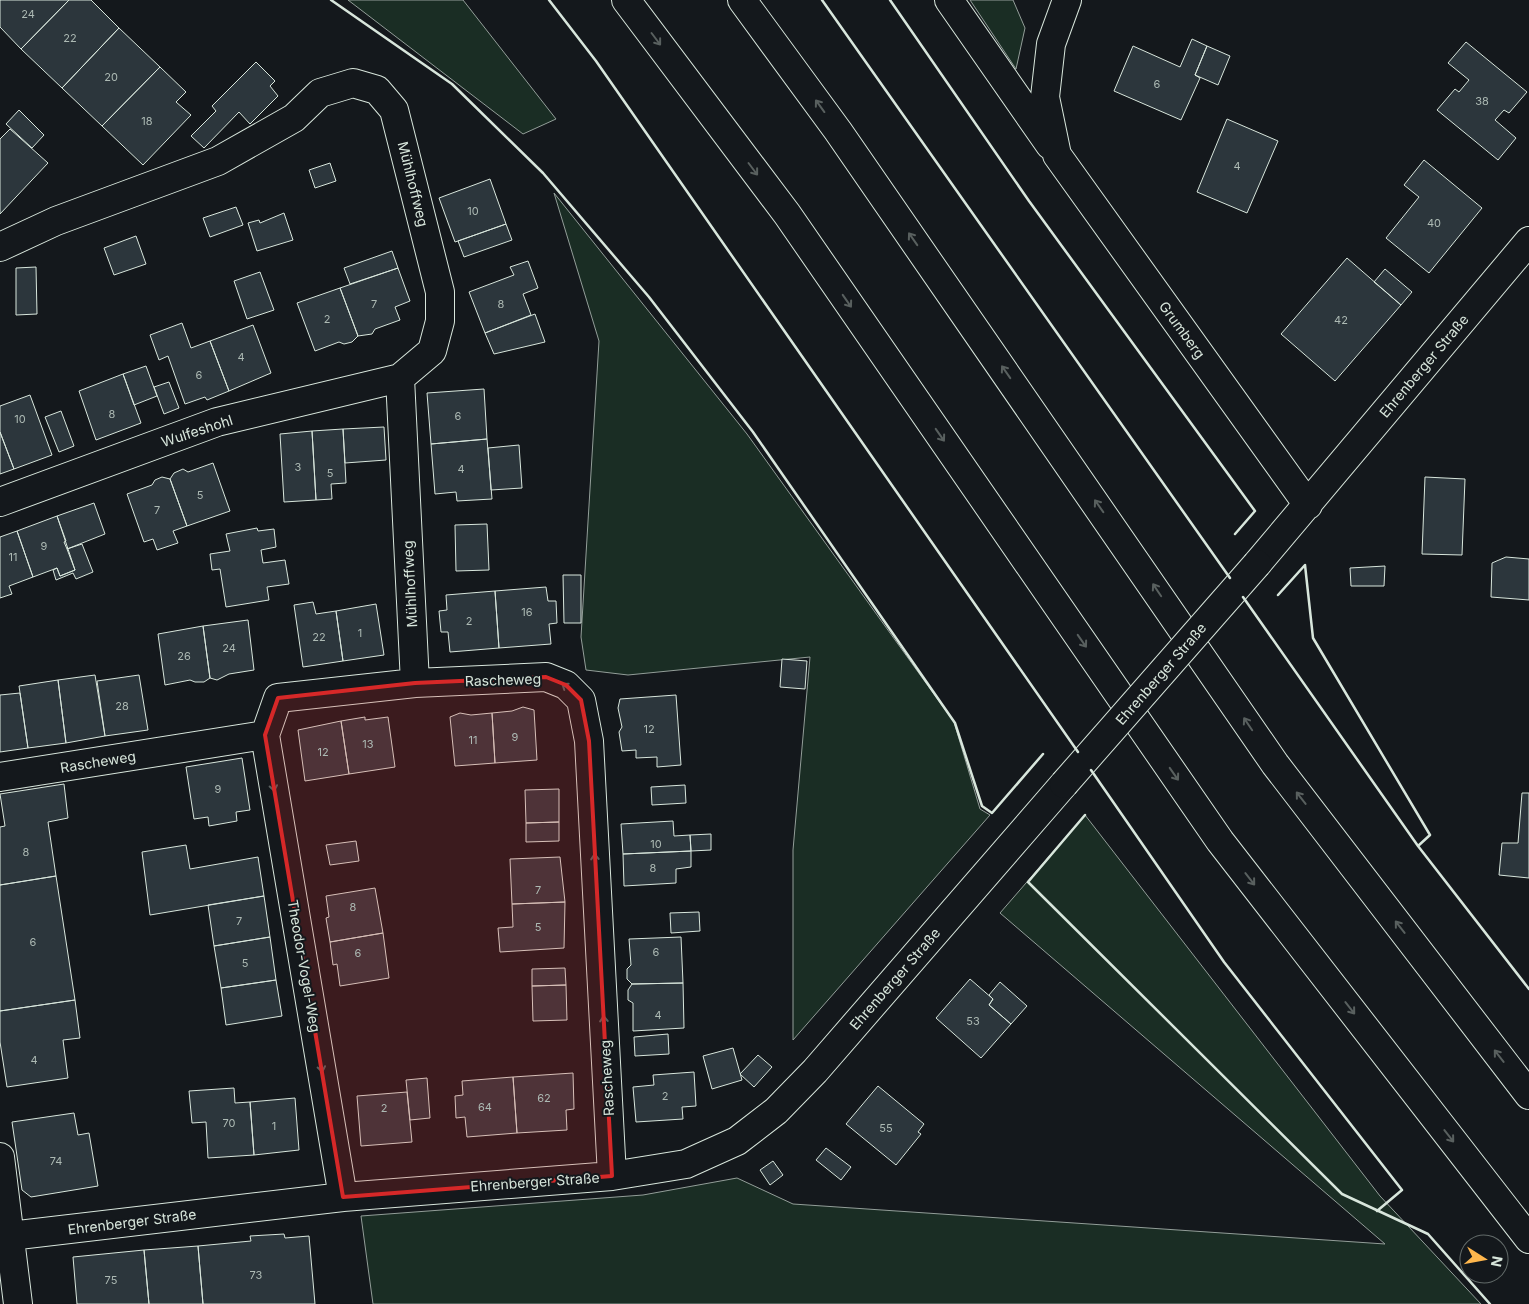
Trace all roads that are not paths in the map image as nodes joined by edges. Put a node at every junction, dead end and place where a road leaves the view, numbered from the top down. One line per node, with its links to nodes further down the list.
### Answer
1 (626, 0): 19 (main road, one-way to 19)
2 (742, 0): 14 (main road, one-way to 2)
3 (949, 0): 5 (main road, Grumberg)
4 (1067, 0): 5 (main road, Grumberg)
5 (1057, 155): 10 (main road, Grumberg)
6 (1529, 241): 10 (main road, Ehrenberger Straße)
7 (0, 246): 8 (main road, Mühlhoffweg)
8 (400, 378): 9 (main road, Wulfeshohl); 11 (main road, Mühlhoffweg)
9 (0, 502)
10 (1308, 504): 16 (main road, Ehrenberger Straße, bridge)
11 (414, 684): 12 (main road, Rascheweg); 16 (main road, Rascheweg, one-way to 11)
12 (265, 735): 13 (main road, Rascheweg); 17 (main road, Theodor-Vogel-Weg, one-way to 17)
13 (0, 777)
14 (1529, 1094)
15 (0, 1157): 18 (main road)
16 (612, 1176): 17 (main road, Ehrenberger Straße)
17 (343, 1197): 18 (main road, Ehrenberger Straße)
18 (5, 1238): 20 (main road)
19 (1529, 1239)
20 (18, 1304)

